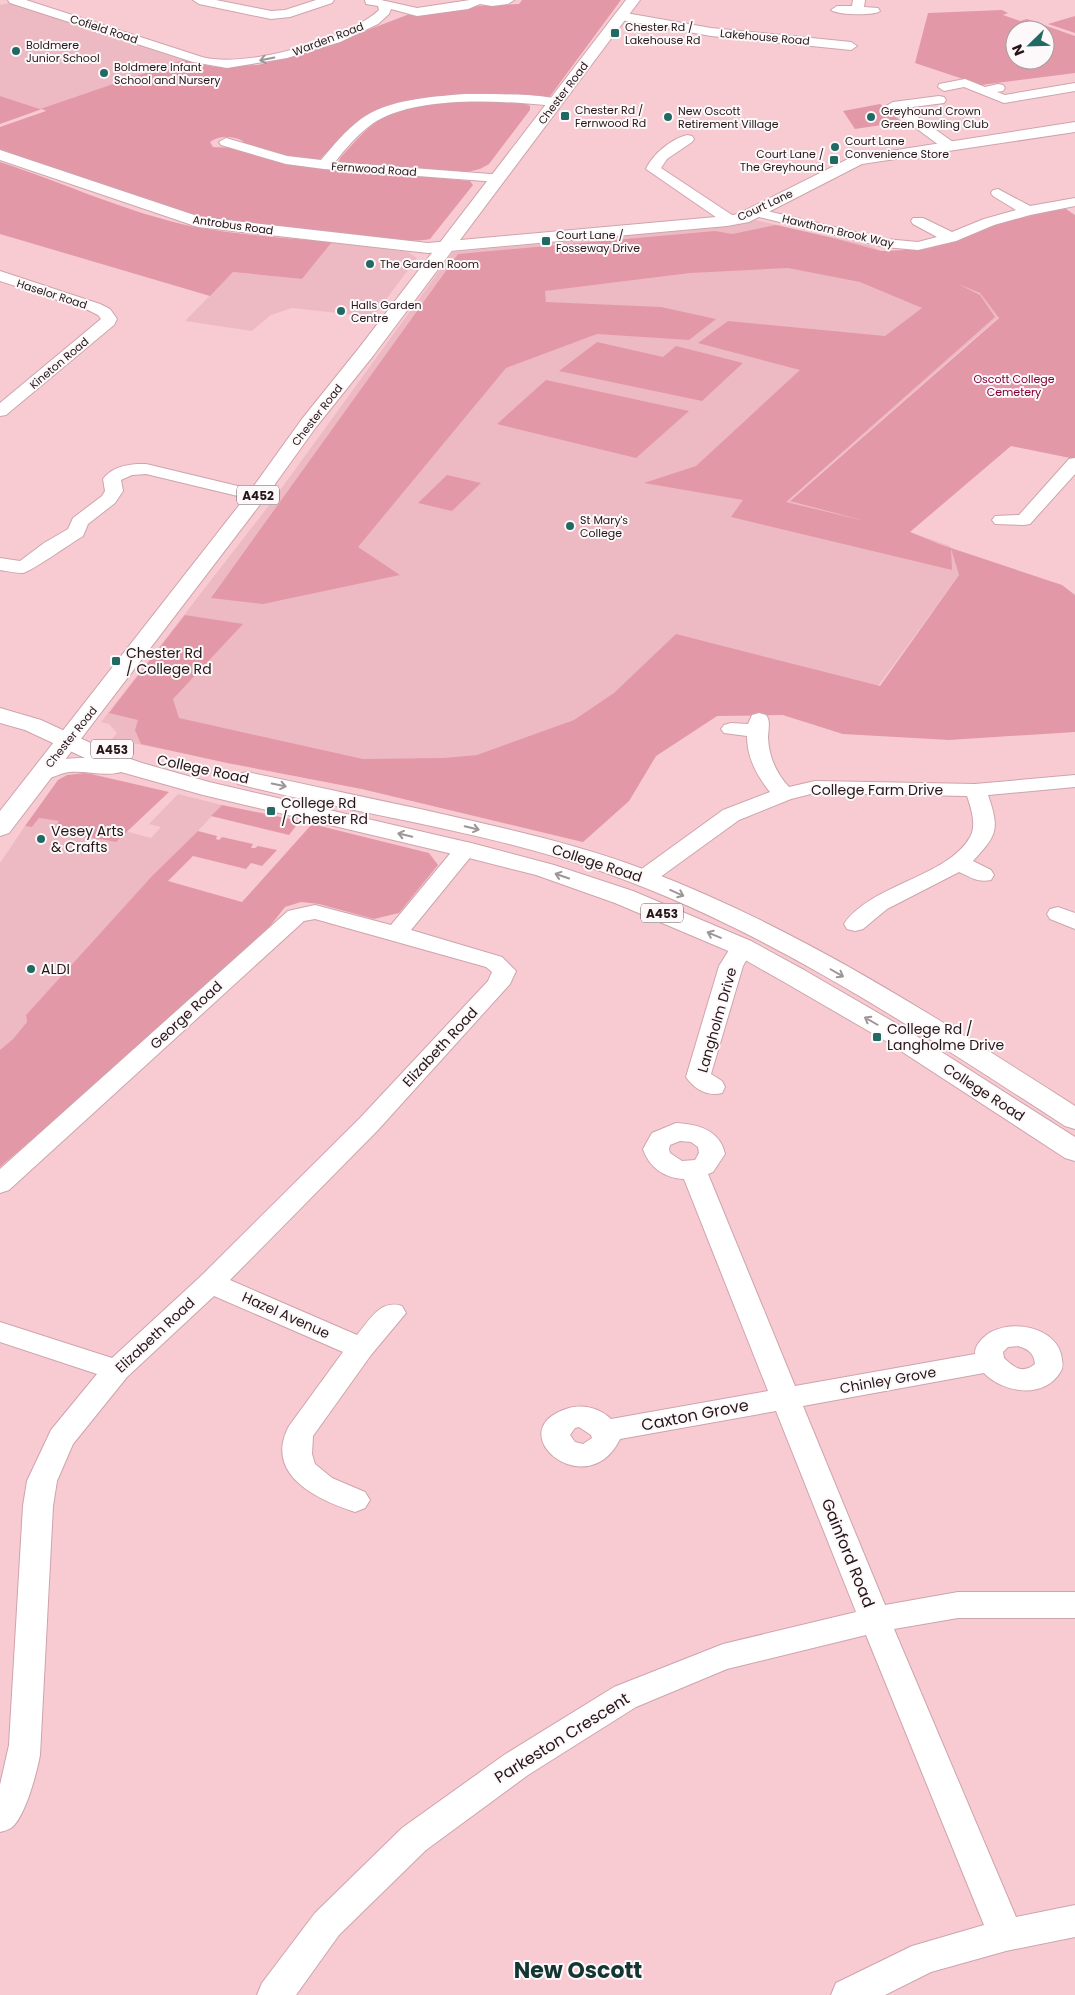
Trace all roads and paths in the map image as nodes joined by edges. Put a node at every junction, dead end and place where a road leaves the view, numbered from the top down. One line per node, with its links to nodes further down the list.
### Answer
1 (14, 0): 14 (street, Cofield Road)
2 (199, 0): 3 (street)
3 (328, 0)
4 (367, 0): 8 (street)
5 (477, 0): 6 (street); 8 (street)
6 (508, 0)
7 (633, 0): 12 (main road, Chester Road / A452)
8 (383, 4): 14 (street, Warden Road, one-way to 14)
9 (858, 5): 10 (street); 11 (street)
10 (837, 10)
11 (874, 11)
12 (620, 16): 13 (street, Lakehouse Road); 16 (main road, Chester Road / A452)
13 (851, 46)
14 (193, 58)
15 (1075, 87): 20 (street)
16 (556, 102): 22 (street, Fernwood Road); 23 (main road, Chester Road / A452)
17 (1075, 127): 20 (main road, Court Lane)
18 (687, 138): 28 (street)
19 (226, 142): 22 (street)
20 (948, 145): 27 (main road, Court Lane)
21 (0, 155): 31 (main road, Antrobus Road)
22 (324, 165): 23 (street, Fernwood Road)
23 (498, 178): 31 (main road, Chester Road / A452)
24 (998, 193): 26 (street)
25 (1075, 202): 26 (street, Hawthorn Brook Way)
26 (1028, 211): 30 (street, Hawthorn Brook Way)
27 (755, 212): 28 (main road, Court Lane); 30 (street, Hawthorn Brook Way)
28 (727, 221): 31 (main road, Court Lane)
29 (918, 221): 30 (street)
30 (951, 238)
31 (446, 247): 36 (main road, Chester Road / A452)
32 (0, 276): 33 (street, Haselor Road)
33 (104, 312): 34 (street, Kineton Road)
34 (0, 412)
35 (1073, 468): 38 (street)
36 (258, 494): 40 (street); 45 (main road, Chester Road / A452)
37 (1001, 520): 38 (street)
38 (1024, 520): 39 (street)
39 (1041, 531)
40 (77, 532): 41 (street); 42 (street)
41 (97, 535)
42 (0, 564)
43 (0, 715): 45 (main road, College Road / A453)
44 (731, 729): 50 (street)
45 (67, 740): 46 (main road, College Road / A453); 47 (main road, Chester Road / A452); 55 (main road, College Road / A453, one-way to 55)
46 (133, 768): 47 (main road, College Road); 52 (main road, College Road / A453, one-way to 46)
47 (43, 773): 51 (main road, Chester Road / A452)
48 (1075, 781): 49 (street, College Farm Drive)
49 (975, 790): 50 (street, College Farm Drive); 53 (street)
50 (784, 794): 55 (street, College Farm Drive)
51 (0, 828)
52 (466, 849): 57 (street); 58 (main road, College Road / A453, one-way to 52)
53 (959, 863): 54 (street); 56 (street)
54 (983, 874)
55 (644, 878): 60 (main road, College Road / A453, one-way to 60)
56 (859, 912)
57 (396, 933): 59 (street, George Road); 65 (street, George Road)
58 (742, 948): 60 (main road, College Road / A453); 61 (street, Langholm Drive)
59 (485, 958): 66 (street, Elizabeth Road)
60 (803, 967): 62 (main road, College Road / A453, one-way to 62); 63 (main road, College Road / A453, one-way to 60)
61 (713, 1087)
62 (1075, 1119)
63 (1075, 1151)
64 (693, 1170): 72 (street, Gainford Road)
65 (0, 1184)
66 (212, 1282): 69 (street, Hazel Avenue); 71 (street, Elizabeth Road)
67 (392, 1313): 69 (street)
68 (0, 1332): 71 (street)
69 (361, 1348): 74 (street)
70 (990, 1362): 72 (street, Chinley Grove)
71 (117, 1370): 77 (street, Elizabeth Road)
72 (786, 1398): 73 (street, Caxton Grove); 76 (street, Gainford Road)
73 (605, 1431)
74 (354, 1500)
75 (1075, 1605): 76 (street, Parkeston Crescent)
76 (875, 1620): 79 (street, Gainford Road); 80 (street, Parkeston Crescent)
77 (0, 1817)
78 (1075, 1921): 79 (street)
79 (1006, 1935): 81 (street)
80 (275, 1995)
81 (850, 1995)

